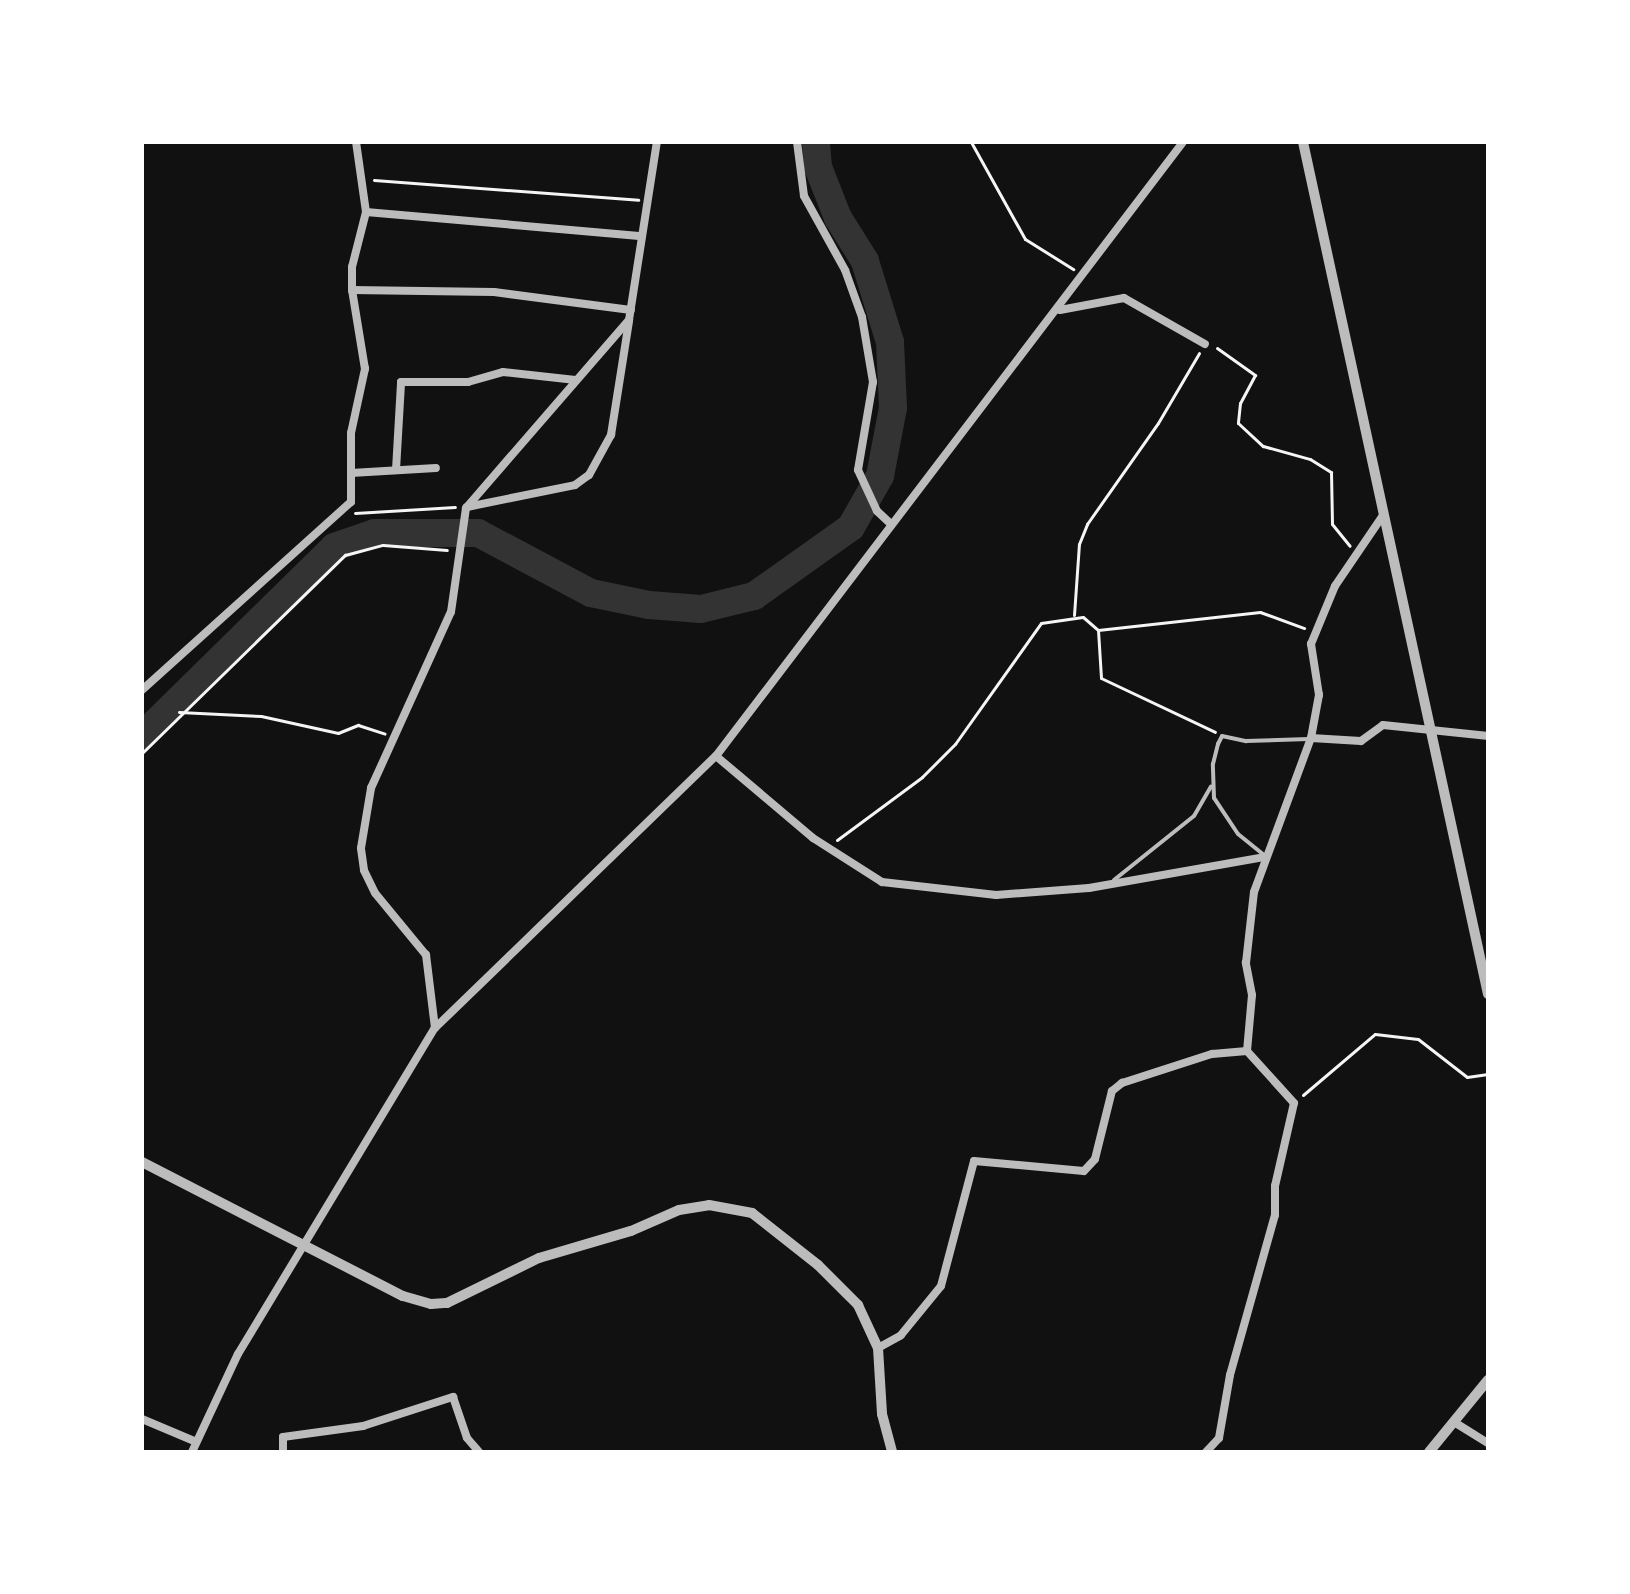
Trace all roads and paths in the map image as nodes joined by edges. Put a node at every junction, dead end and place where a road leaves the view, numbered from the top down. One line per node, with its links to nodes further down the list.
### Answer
1 (356, 142): 7 (street)
2 (657, 142): 8 (street)
3 (797, 142): 24 (street)
4 (971, 142): 11 (path)
5 (1183, 142): 11 (street)
6 (1303, 142): 22 (street)
7 (362, 179): 8 (path); 9 (street)
8 (648, 201): 10 (street)
9 (366, 212): 10 (street); 12 (street)
10 (642, 236): 13 (street)
11 (1085, 278): 14 (street)
12 (352, 290): 13 (street); 20 (street)
13 (631, 310): 15 (street)
14 (1059, 310): 16 (street); 24 (street)
15 (629, 320): 17 (street); 21 (street)
16 (1205, 344): 26 (path); 27 (path)
17 (576, 380): 19 (street); 21 (street)
18 (436, 468): 19 (street)
19 (396, 470): 20 (street)
20 (351, 473): 23 (street)
21 (466, 510): 23 (path); 25 (street)
22 (1384, 514): 26 (street); 32 (street)
23 (340, 515): 30 (street)
24 (891, 524): 38 (street)
25 (462, 551): 31 (path); 35 (street)
26 (1355, 552): 29 (street)
27 (1074, 615): 28 (path); 40 (path)
28 (1098, 630): 29 (path); 33 (path)
29 (1316, 632): 36 (street)
30 (142, 690)
31 (179, 712): 35 (path); 37 (path)
32 (1431, 731): 34 (street); 36 (street); 43 (street)
33 (1222, 736): 36 (lane); 39 (lane)
34 (1488, 736)
35 (391, 737): 44 (street)
36 (1311, 738): 41 (street)
37 (142, 753)
38 (716, 756): 40 (street); 44 (street)
39 (1212, 785): 41 (lane); 42 (lane)
40 (827, 848): 42 (street)
41 (1265, 857): 42 (street); 45 (street)
42 (1114, 880)
43 (1488, 994)
44 (435, 1028): 49 (street)
45 (1247, 1051): 47 (street); 50 (street)
46 (1488, 1074): 47 (path)
47 (1294, 1103): 60 (street)
48 (142, 1162): 49 (street)
49 (307, 1244): 50 (street); 54 (street)
50 (878, 1348): 59 (street)
51 (1488, 1380): 53 (street)
52 (142, 1419): 54 (street)
53 (1454, 1422): 55 (street); 61 (street)
54 (194, 1441): 56 (street)
55 (1488, 1443)
56 (192, 1452)
57 (283, 1452): 58 (street)
58 (479, 1452)
59 (892, 1452)
60 (1206, 1452)
61 (1429, 1452)

